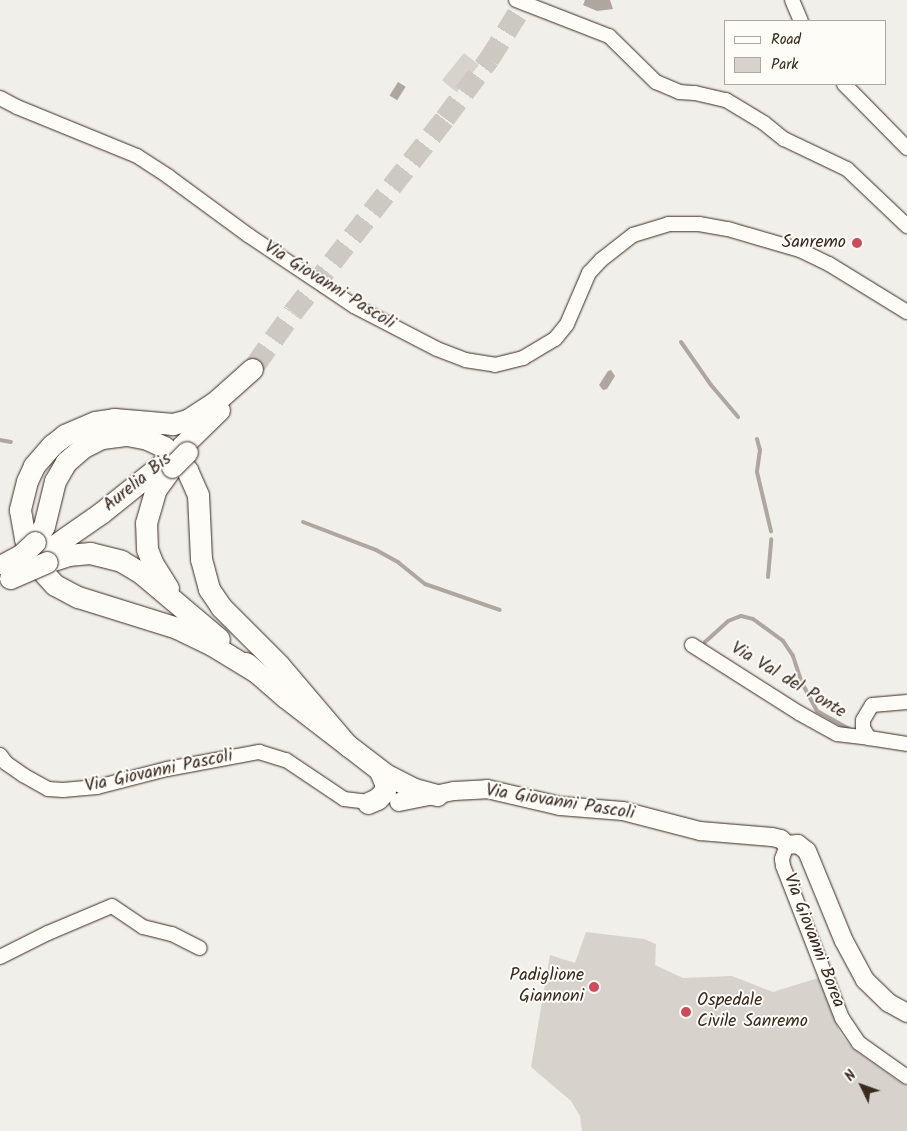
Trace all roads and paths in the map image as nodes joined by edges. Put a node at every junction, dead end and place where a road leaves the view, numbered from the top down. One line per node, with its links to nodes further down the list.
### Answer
1 (516, 0): 7 (street)
2 (792, 0): 3 (street)
3 (801, 20)
4 (845, 85): 6 (street)
5 (0, 98): 8 (street, Via Giovanni Pascoli)
6 (907, 148)
7 (907, 226)
8 (907, 312)
9 (177, 457): 10 (highway, Aurelia Bis); 12 (highway); 14 (highway, Aurelia Bis)
10 (41, 552): 11 (highway, Aurelia Bis); 12 (highway); 18 (highway)
11 (4, 572)
12 (208, 629): 14 (highway)
13 (692, 645): 16 (street, Via Val del Ponte)
14 (256, 672): 18 (highway)
15 (907, 702): 16 (street)
16 (870, 738): 17 (street, Via Val del Ponte)
17 (907, 744)
18 (348, 746): 20 (highway)
19 (0, 754): 23 (street, Via Giovanni Pascoli)
20 (386, 775): 21 (highway); 22 (highway); 23 (highway)
21 (437, 795): 22 (main road, Via Giovanni Pascoli); 24 (main road, Via Giovanni Pascoli)
22 (399, 802): 23 (street, Via Giovanni Pascoli)
23 (368, 803)
24 (786, 845): 27 (main road, Via Giovanni Borea); 28 (street, Via Giovanni Borea)
25 (200, 948): 26 (street)
26 (0, 957)
27 (907, 1013)
28 (907, 1077)

